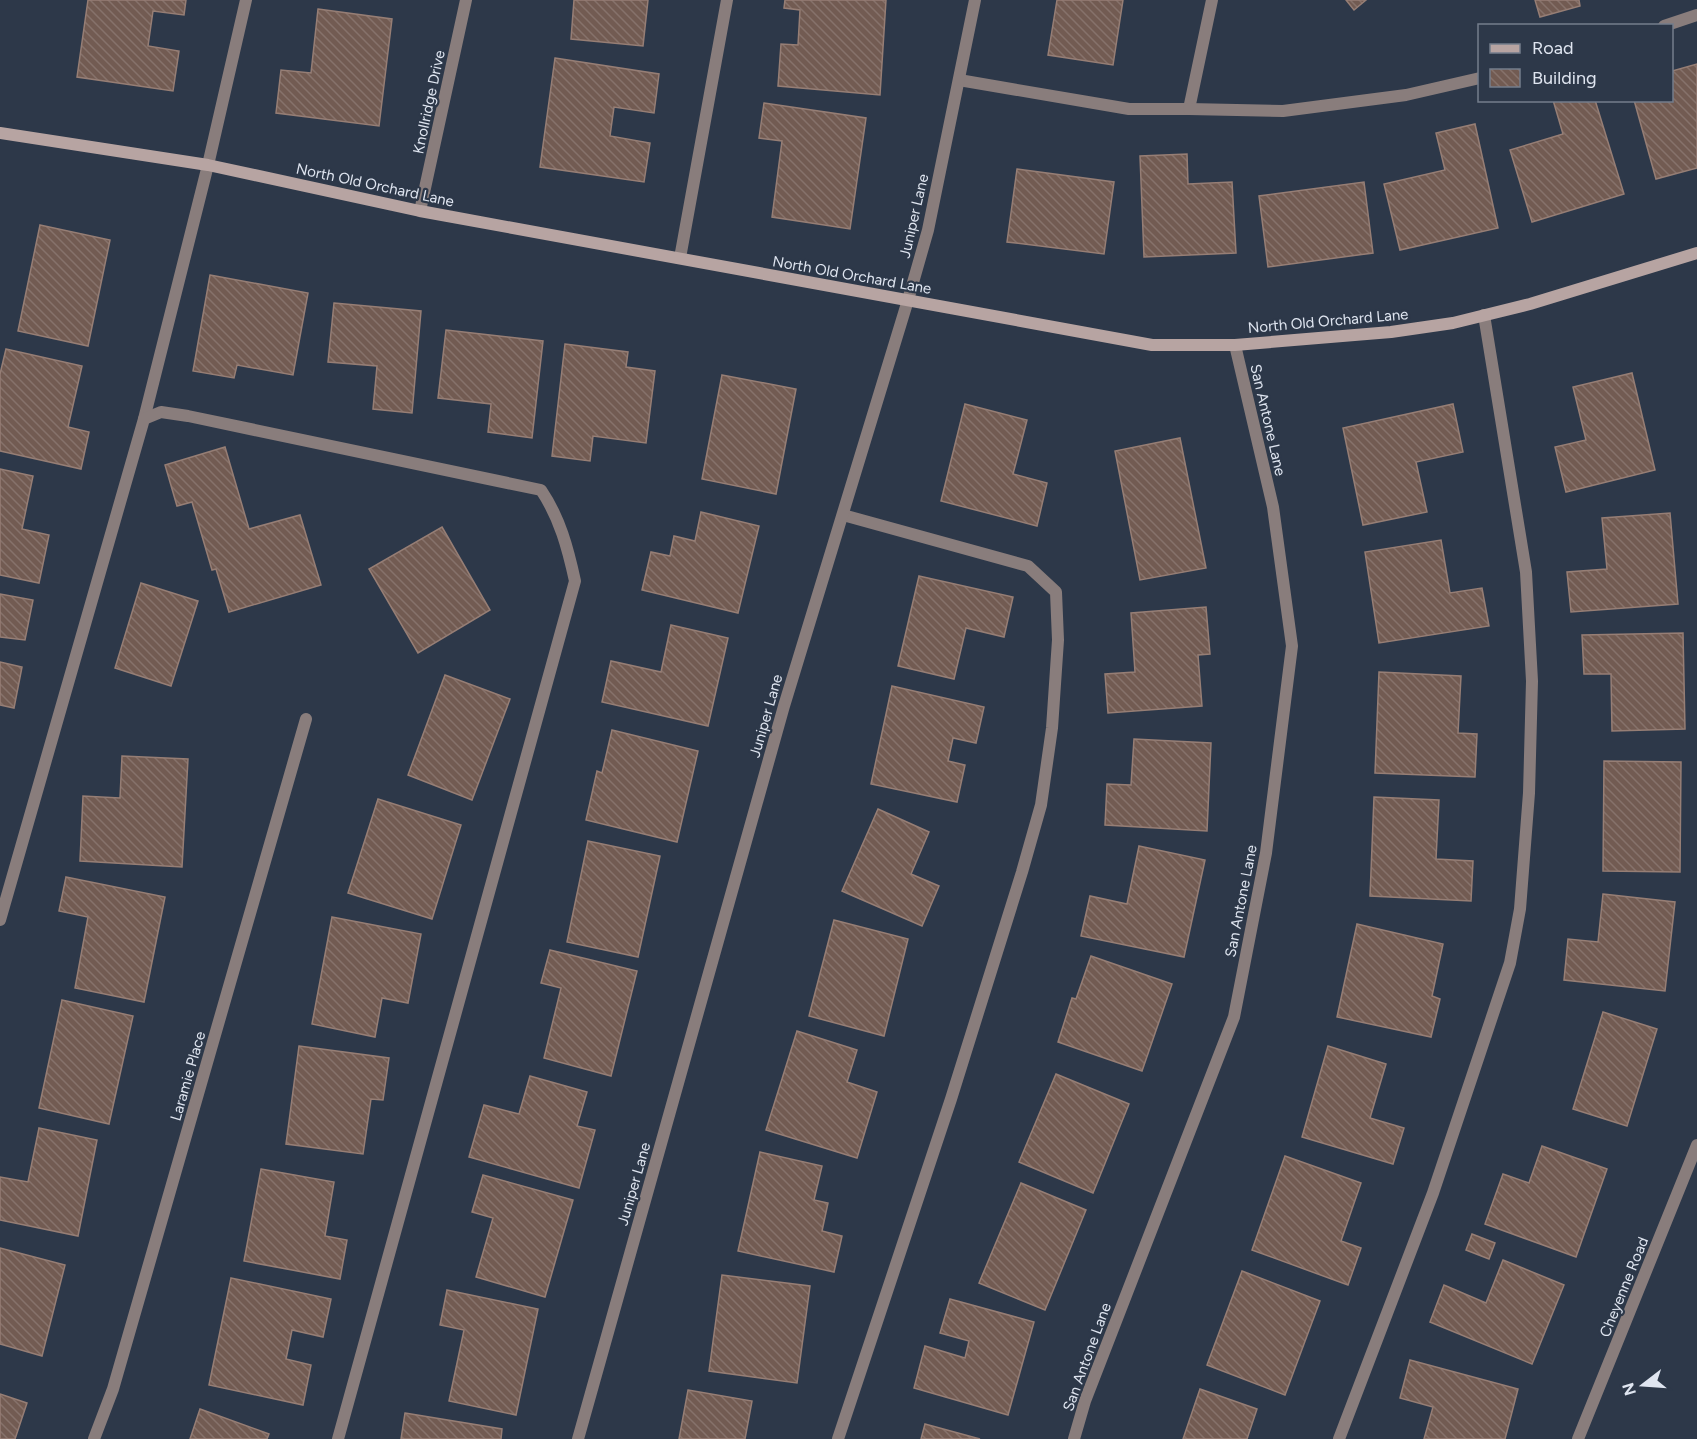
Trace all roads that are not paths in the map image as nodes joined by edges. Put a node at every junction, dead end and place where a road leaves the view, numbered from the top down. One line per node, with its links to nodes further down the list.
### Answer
1 (246, 0): 12 (street)
2 (466, 0): 13 (street, Knollridge Drive)
3 (727, 0): 15 (street)
4 (975, 0): 9 (street, Juniper Lane)
5 (1212, 0): 10 (street)
6 (1697, 15): 7 (street)
7 (1670, 24)
8 (1478, 78): 10 (street)
9 (958, 80): 10 (street); 16 (street, Juniper Lane)
10 (1189, 109)
11 (0, 133): 12 (street, North Old Orchard Lane)
12 (208, 165): 13 (street, North Old Orchard Lane); 19 (street)
13 (420, 211): 15 (street, North Old Orchard Lane)
14 (1697, 253): 17 (street, North Old Orchard Lane)
15 (680, 258): 16 (street, North Old Orchard Lane)
16 (908, 300): 18 (street, North Old Orchard Lane); 20 (street, Juniper Lane)
17 (1484, 315): 18 (street, North Old Orchard Lane); 29 (street)
18 (1235, 345): 28 (street, San Antone Lane)
19 (144, 418): 22 (street); 25 (street)
20 (843, 515): 26 (street, Juniper Lane); 27 (street)
21 (306, 719): 24 (street, Laramie Place)
22 (0, 920)
23 (1697, 1145): 30 (street, Cheyenne Road)
24 (93, 1439)
25 (338, 1439)
26 (578, 1439)
27 (838, 1439)
28 (1074, 1439)
29 (1339, 1439)
30 (1578, 1439)

